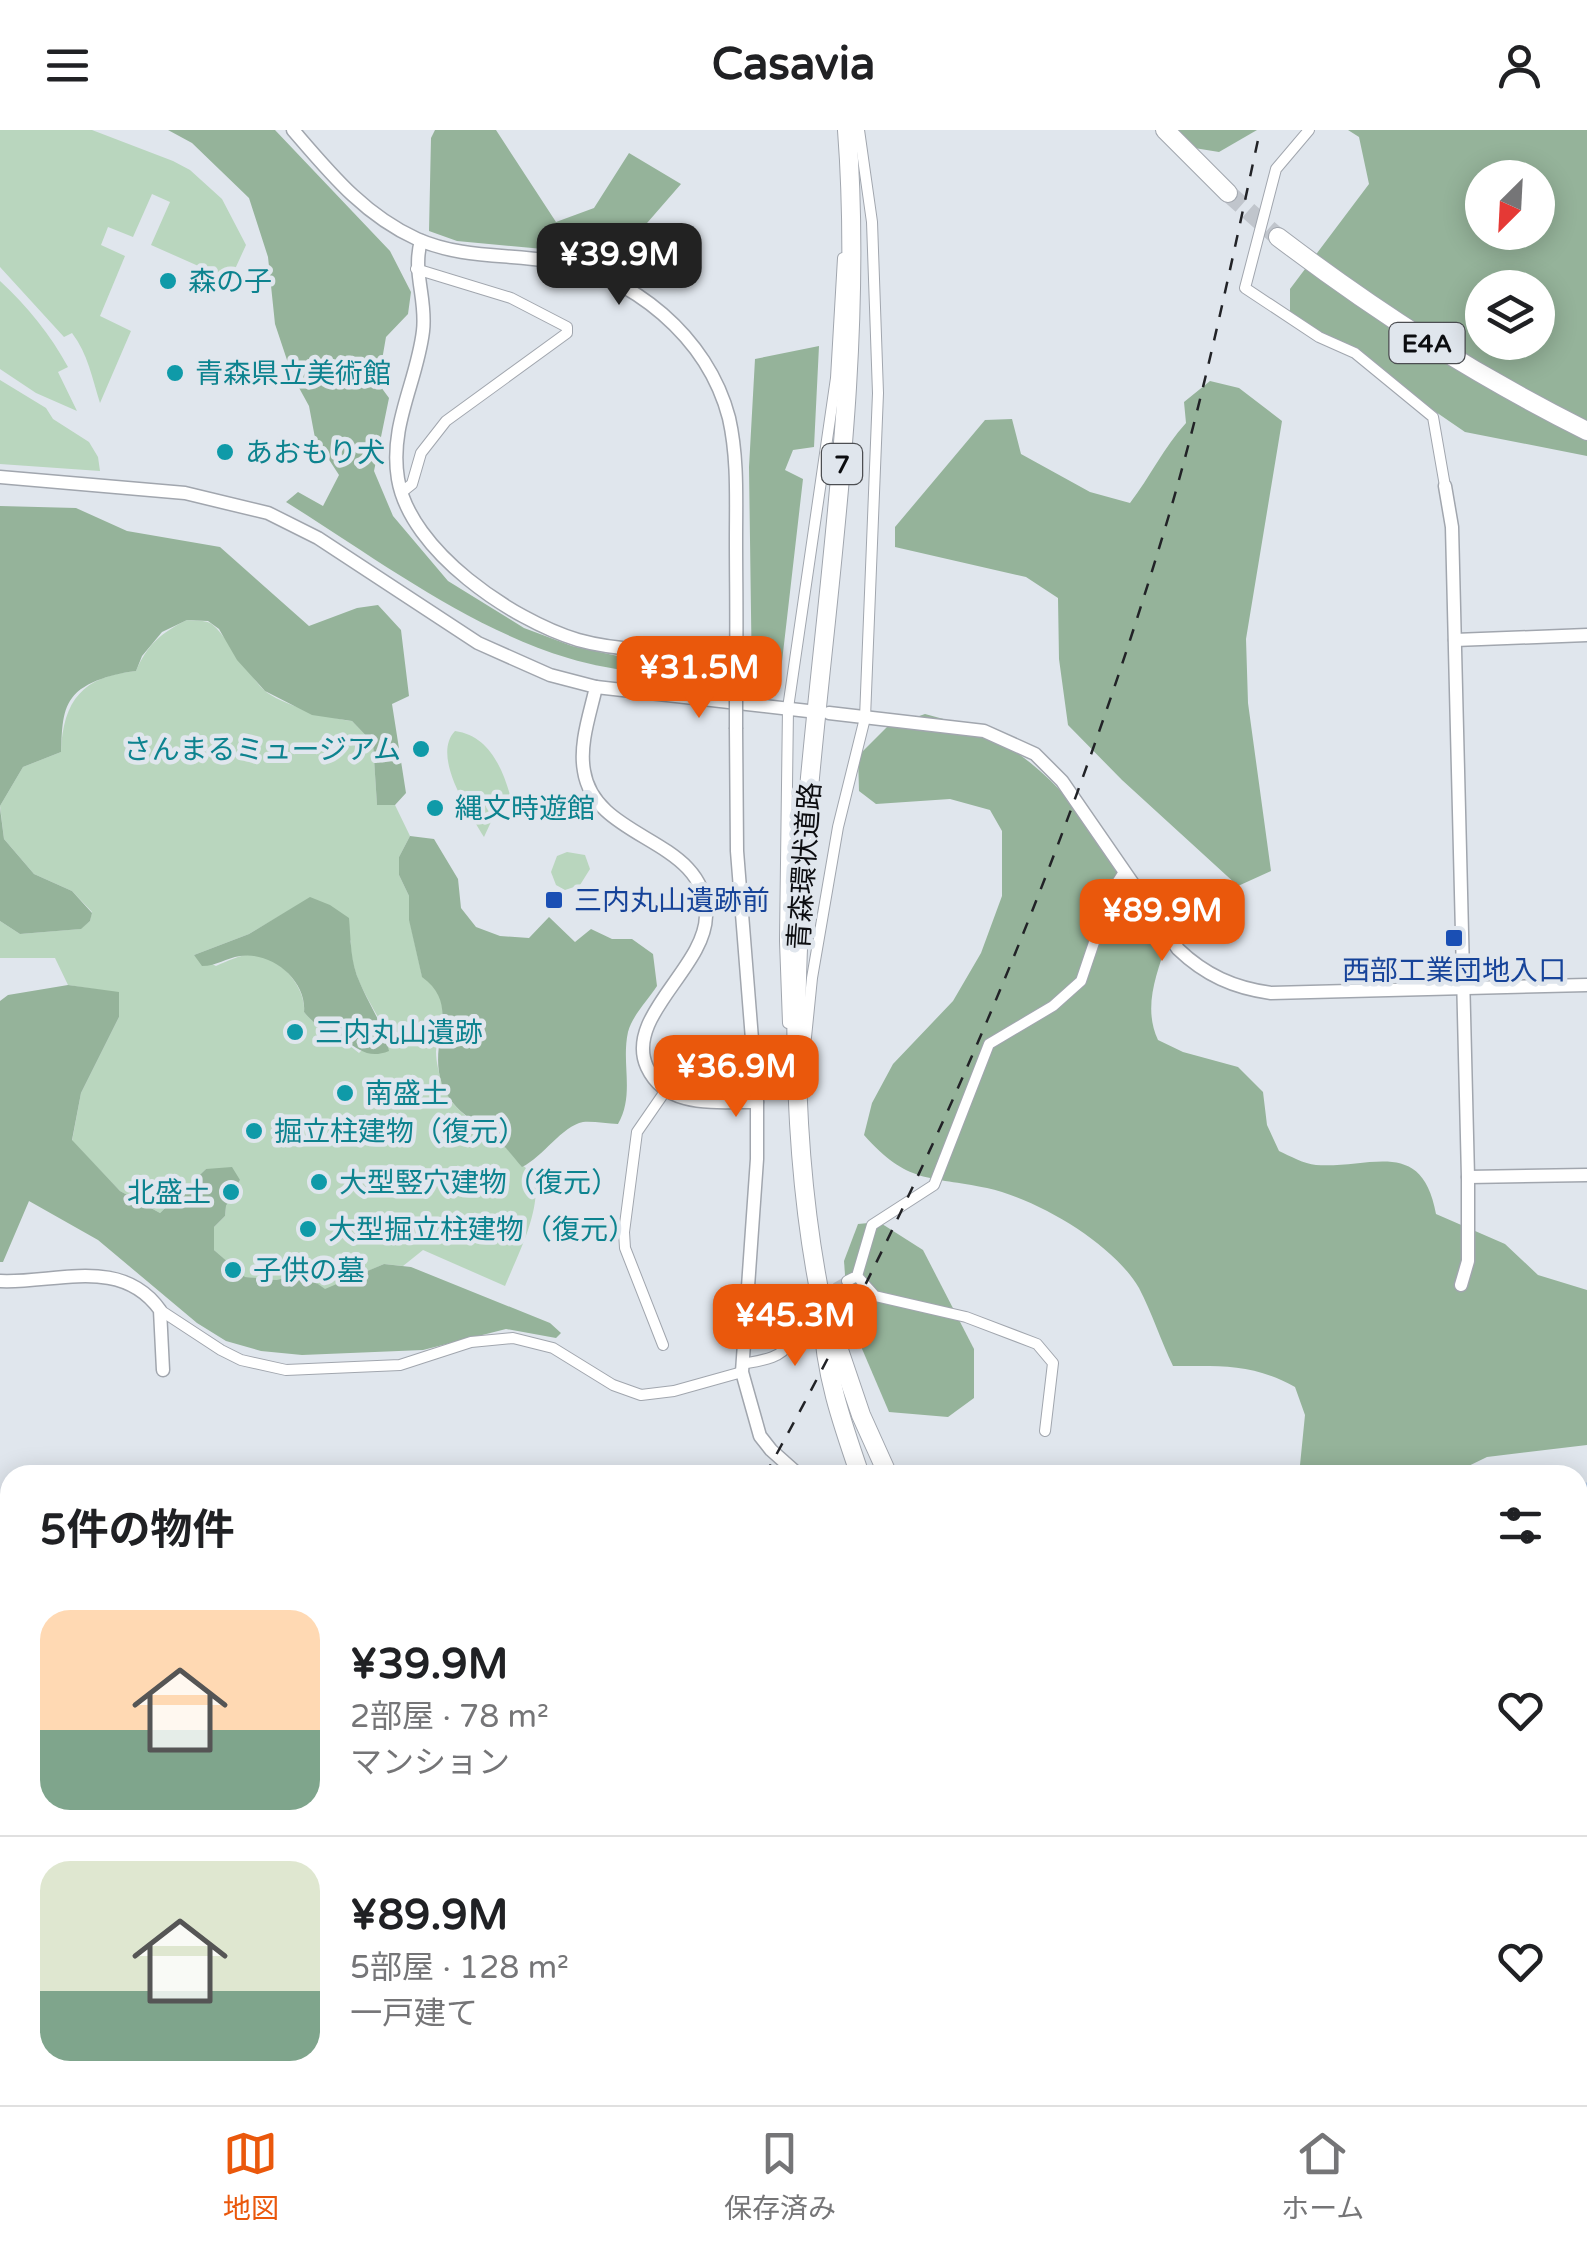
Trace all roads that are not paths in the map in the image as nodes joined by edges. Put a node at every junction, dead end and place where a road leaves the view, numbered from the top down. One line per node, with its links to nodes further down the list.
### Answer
1 (293, 130): 8 (street)
2 (844, 130): 18 (street); 25 (highway, 青森環状道路 / 7)
3 (860, 130): 21 (street)
4 (1165, 130): 6 (highway)
5 (1309, 130): 12 (street)
6 (1228, 192)
7 (1278, 237): 10 (highway, E4A)
8 (421, 241): 9 (street); 16 (street)
9 (416, 269): 13 (street); 13 (street)
10 (1587, 431)
11 (0, 477): 17 (street)
12 (1445, 486): 15 (street)
13 (402, 492): 16 (street)
14 (1587, 636): 15 (street)
15 (1455, 640): 24 (street)
16 (736, 650): 27 (street, bridge)
17 (596, 688): 18 (street); 26 (street)
18 (788, 708): 19 (street); 25 (street)
19 (808, 710)
20 (830, 714): 21 (street)
21 (865, 718): 22 (street); 30 (street)
22 (1124, 872): 24 (street); 39 (street)
23 (1587, 985): 24 (street)
24 (1463, 988): 29 (street)
25 (796, 1073): 30 (highway, 青森環状道路 / 7)
26 (666, 1090): 27 (street); 36 (street)
27 (757, 1102): 37 (street)
28 (1587, 1175): 29 (street)
29 (1468, 1177): 32 (street)
30 (806, 1196): 33 (highway, 青森環状道路 / 7)
31 (0, 1280): 34 (street)
32 (1461, 1284)
33 (821, 1298): 41 (highway); 42 (highway, 青森環状道路 / 7); 43 (highway)
34 (160, 1310): 37 (street); 38 (street)
35 (798, 1311): 37 (street)
36 (663, 1345)
37 (742, 1368): 40 (street)
38 (163, 1370)
39 (1044, 1431)
40 (788, 1465)
41 (857, 1465)
42 (866, 1465)
43 (884, 1465)

